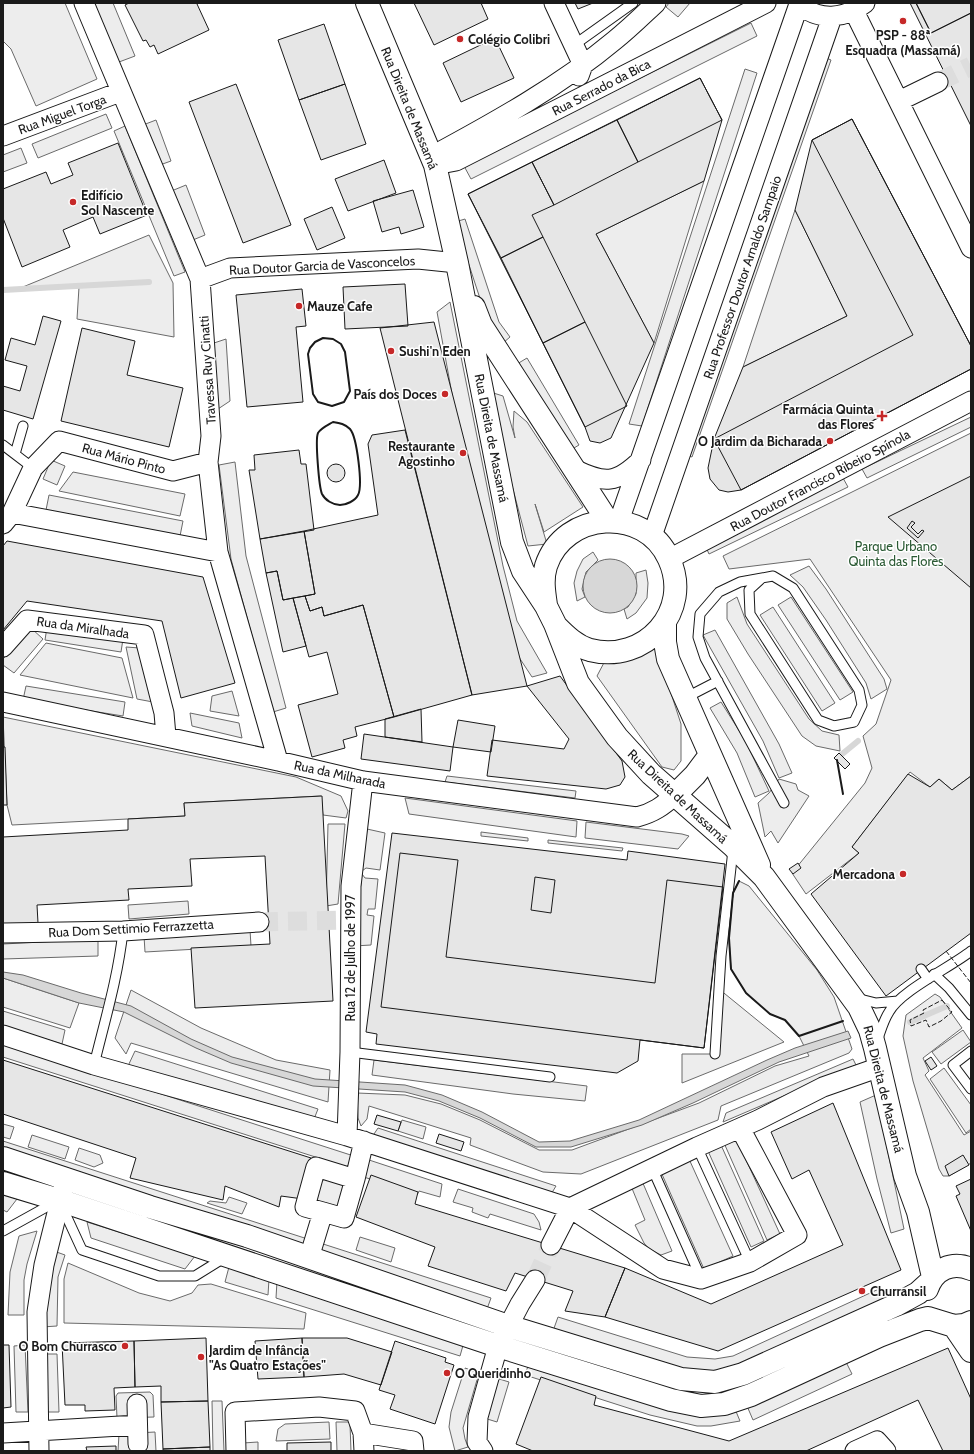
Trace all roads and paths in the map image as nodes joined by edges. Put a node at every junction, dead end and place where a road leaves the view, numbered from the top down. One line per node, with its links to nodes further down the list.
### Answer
1 (84, 3): 13 (street)
2 (367, 3): 17 (main road, Rua Direita de Massamá)
3 (554, 3): 10 (street)
4 (633, 3): 10 (lane)
5 (656, 3): 11 (street, Rua Serrado da Bica)
6 (766, 3): 14 (street, Rua Serrado da Bica)
7 (799, 4): 9 (street); 25 (street)
8 (860, 7): 9 (street); 15 (street)
9 (832, 17): 31 (street, Rua Professor Doutor Arnaldo Sampaio)
10 (574, 45): 11 (street)
11 (583, 64): 14 (street); 17 (street, Rua Serrado da Bica)
12 (938, 82): 15 (street)
13 (120, 92): 16 (street, Rua Miguel Torga); 20 (street)
14 (578, 97): 17 (street, Rua Serrado da Bica)
15 (899, 101): 18 (street)
16 (3, 136)
17 (433, 160): 19 (main road, Rua Direita de Massamá)
18 (970, 242)
19 (457, 263): 20 (street, Rua Doutor Garcia de Vasconcelos); 28 (main road, Rua Direita de Massamá); 35 (main road, Rua Direita de Massamá)
20 (200, 279): 26 (street, Travessa Ruy Cinatti)
21 (971, 401): 33 (street, Rua Doutor Francisco Ribeiro Spínola)
22 (23, 426): 24 (lane)
23 (3, 445): 24 (lane)
24 (15, 454): 27 (lane)
25 (641, 460): 28 (street); 30 (street)
26 (208, 462): 27 (street, Rua Mário Pinto); 32 (street)
27 (33, 468): 29 (street, Rua Mário Pinto)
28 (574, 469): 30 (main road, Rua Direita de Massamá)
29 (7, 519): 32 (street, Rua Mário Pinto)
30 (613, 521): 31 (main road, Rua Direita de Massamá); 35 (main road, Rua Direita de Massamá)
31 (652, 536): 33 (main road, Rua Direita de Massamá)
32 (218, 552): 43 (street)
33 (669, 559): 36 (main road, Rua Direita de Massamá)
34 (761, 579): 34 (lane); 38 (lane)
35 (550, 615): 36 (main road, Rua Direita de Massamá); 45 (main road, Rua Direita de Massamá)
36 (665, 623): 39 (main road, Rua Direita de Massamá)
37 (3, 647): 41 (street, Rua da Miralhada)
38 (718, 681): 39 (lane); 46 (lane)
39 (685, 698): 42 (main road, Rua Direita de Massamá)
40 (3, 702): 41 (street, Rua da Milharada)
41 (166, 736): 43 (street, Rua da Milharada)
42 (710, 755): 45 (main road); 48 (main road, Rua Direita de Massamá)
43 (278, 761): 44 (street, Rua da Milharada)
44 (363, 781): 45 (street, Rua da Milharada); 60 (street, Rua 12 de Julho de 1997)
45 (675, 795): 47 (main road, Rua Direita de Massamá)
46 (784, 803)
47 (733, 846): 48 (main road, Rua Direita de Massamá); 61 (lane)
48 (764, 877): 55 (main road, Rua Direita de Massamá)
49 (260, 922): 50 (street, Rua Dom Settimio Ferrazzetta)
50 (123, 931): 51 (street, Rua Dom Settimio Ferrazzetta); 63 (lane)
51 (3, 933)
52 (971, 950): 54 (lane)
53 (921, 969): 54 (lane)
54 (931, 977): 56 (lane); 57 (lane)
55 (852, 997): 56 (lane); 62 (main road, Rua Direita de Massamá)
56 (898, 1001): 62 (lane)
57 (971, 1015)
58 (3, 1035): 63 (street)
59 (971, 1051): 65 (lane)
60 (350, 1052): 64 (lane); 67 (street, Rua 12 de Julho de 1997)
61 (715, 1054)
62 (877, 1058): 66 (street); 77 (main road, Rua Direita de Massamá)
63 (94, 1064): 67 (street)
64 (550, 1077)
65 (971, 1089)
66 (740, 1128): 68 (street); 82 (street)
67 (356, 1139): 72 (street, Rua 12 de Julho de 1997); 75 (street)
68 (697, 1147): 70 (street); 82 (lane)
69 (3, 1158): 71 (main road)
70 (652, 1168): 75 (street); 84 (lane)
71 (66, 1179): 74 (street); 81 (main road)
72 (355, 1179): 76 (street, Rua 12 de Julho de 1997); 76 (street)
73 (3, 1184): 74 (main road)
74 (59, 1200): 78 (lane); 80 (main road); 80 (lane); 92 (street)
75 (570, 1208): 79 (street); 84 (street)
76 (323, 1212): 81 (street)
77 (918, 1212): 83 (main road, Rua Direita de Massamá); 86 (main road, Rua Direita de Massamá)
78 (3, 1231)
79 (551, 1245)
80 (227, 1256): 89 (main road)
81 (310, 1258): 88 (main road)
82 (750, 1262): 84 (street)
83 (963, 1267): 86 (main road)
84 (701, 1279)
85 (535, 1280): 88 (street)
86 (931, 1280): 87 (main road, Rua Direita de Massamá); 88 (main road)
87 (955, 1323): 89 (main road); 90 (main road, Rua Direita de Massamá)
88 (508, 1326): 89 (street)
89 (498, 1346): 98 (street)
90 (971, 1352)
91 (137, 1404): 92 (street)
92 (38, 1432): 93 (street); 95 (street)
93 (3, 1433)
94 (364, 1442): 96 (street); 97 (street)
95 (39, 1451)
96 (236, 1451)
97 (414, 1451)
98 (483, 1451)
99 (855, 1451): 100 (street)
100 (886, 1451)

